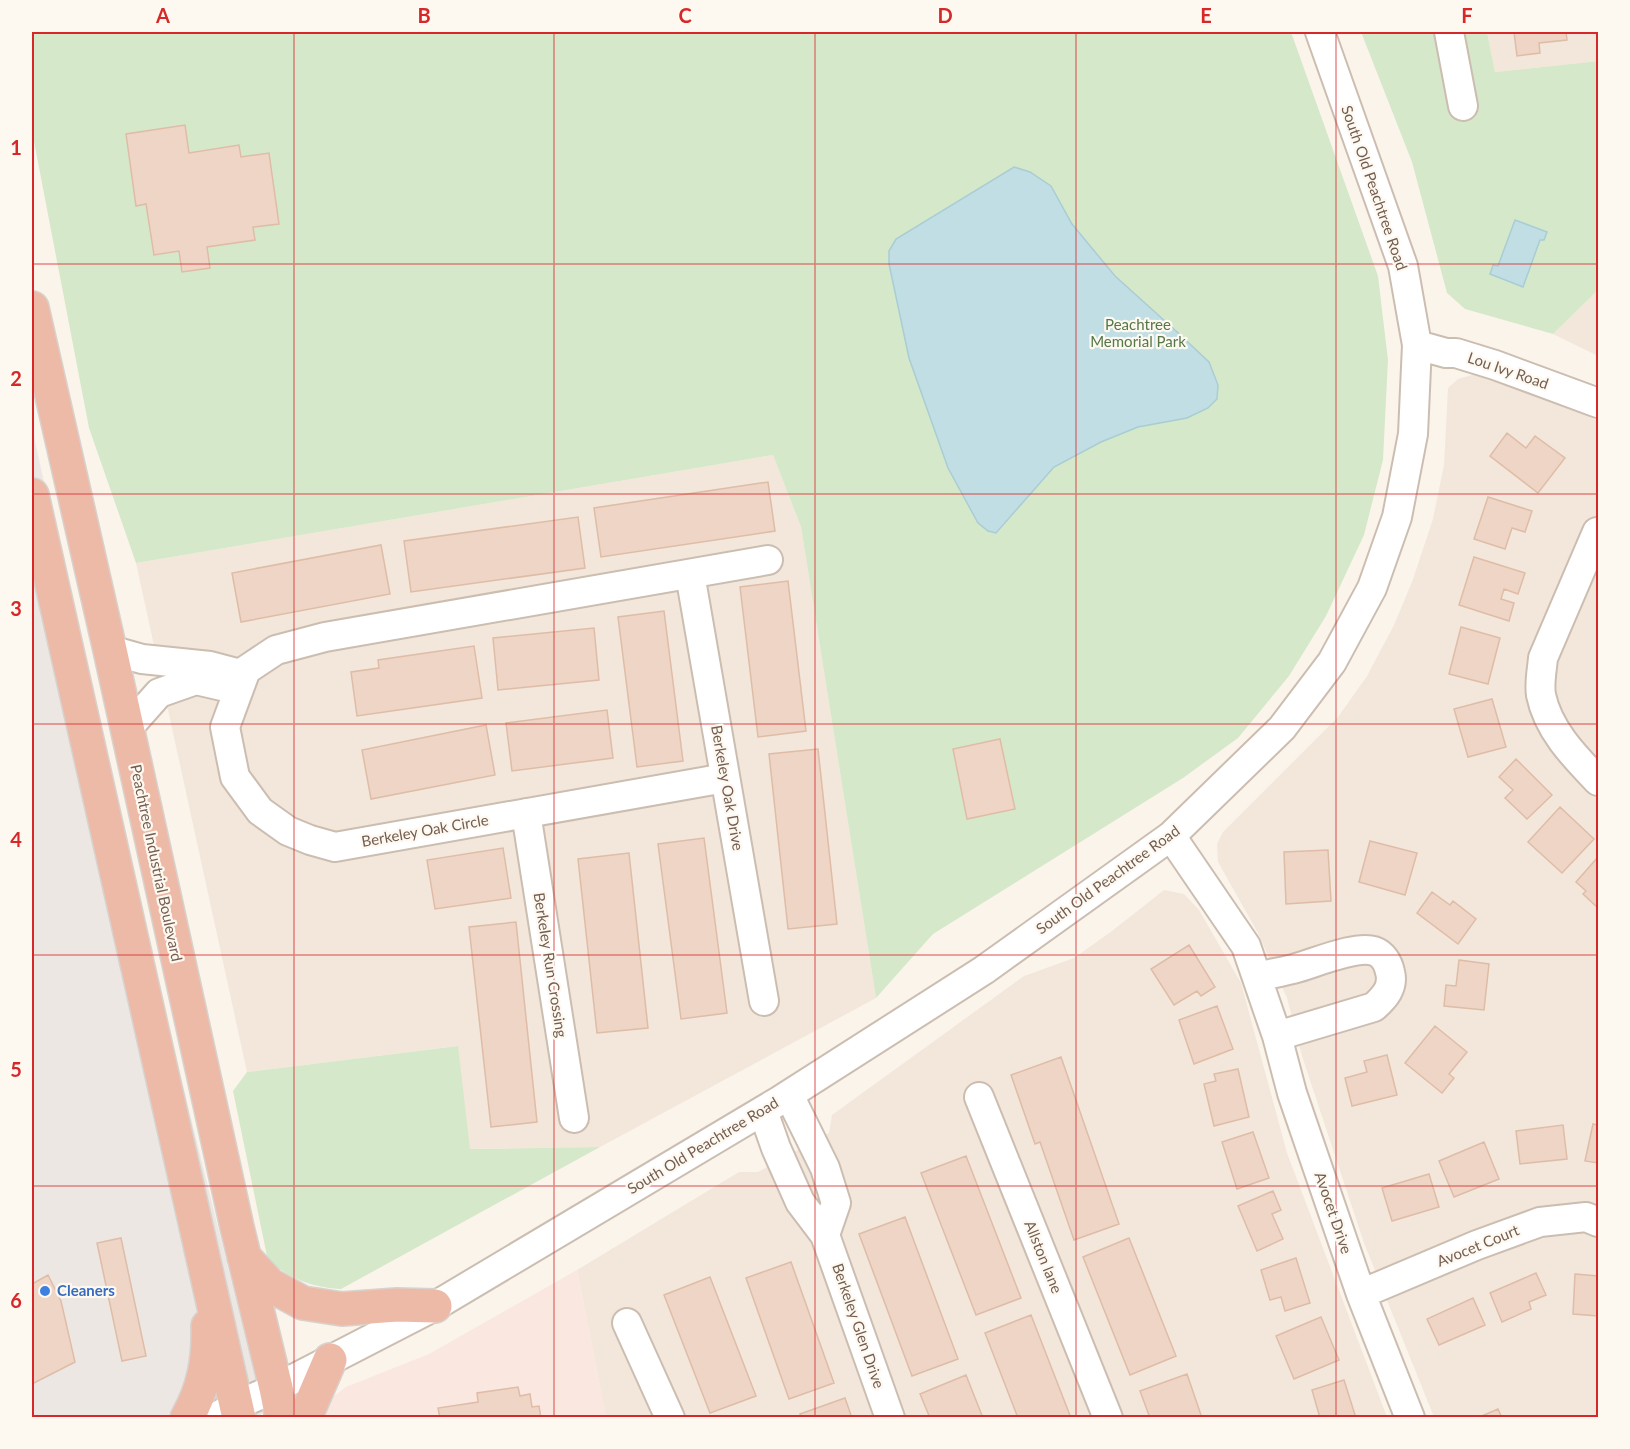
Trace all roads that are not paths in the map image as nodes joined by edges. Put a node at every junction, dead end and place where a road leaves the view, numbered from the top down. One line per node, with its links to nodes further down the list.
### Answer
1 (1320, 32): 5 (street, South Old Peachtree Road)
2 (1449, 32): 3 (street)
3 (1463, 106)
4 (32, 308): 11 (highway, Peachtree Industrial Boulevard)
5 (1417, 345): 6 (street, Lou Ivy Road); 18 (street, South Old Peachtree Road)
6 (1599, 403)
7 (32, 495): 31 (highway)
8 (1597, 532): 16 (street)
9 (768, 560): 10 (street)
10 (690, 574): 13 (street); 15 (street, Berkeley Oak Drive)
11 (110, 650): 12 (street); 14 (highway, Peachtree Industrial Boulevard)
12 (178, 675): 13 (street); 14 (street)
13 (241, 685): 17 (street, Berkeley Oak Circle)
14 (127, 729): 30 (highway, Peachtree Industrial Boulevard)
15 (725, 778): 17 (street, Berkeley Oak Circle); 20 (street, Berkeley Oak Drive)
16 (1599, 781)
17 (526, 813): 25 (street, Berkeley Run Crossing)
18 (1172, 836): 19 (street, Avocet Drive); 22 (street, South Old Peachtree Road)
19 (1257, 977): 21 (street, Avocet Drive); 21 (street)
20 (764, 1001)
21 (1277, 1036): 32 (street, Avocet Drive)
22 (789, 1095): 24 (street, South Old Peachtree Road); 26 (street)
23 (979, 1097): 42 (street, Allston lane)
24 (763, 1111): 27 (street, Berkeley Glen Drive); 33 (street, South Old Peachtree Road)
25 (574, 1118)
26 (829, 1181): 27 (street); 29 (street)
27 (796, 1194): 29 (street, Berkeley Glen Drive)
28 (1599, 1221): 32 (street, Avocet Court)
29 (825, 1235): 41 (street, Berkeley Glen Drive)
30 (244, 1256): 33 (highway); 36 (highway, Peachtree Industrial Boulevard)
31 (210, 1283): 37 (highway); 38 (highway)
32 (1361, 1294): 43 (street, Avocet Drive)
33 (435, 1306): 35 (street, South Old Peachtree Road)
34 (627, 1323): 40 (street)
35 (330, 1360): 36 (street, South Old Peachtree Road); 39 (highway)
36 (279, 1402): 37 (street, South Old Peachtree Road)
37 (230, 1413)
38 (187, 1418)
39 (305, 1418)
40 (670, 1418)
41 (890, 1418)
42 (1108, 1418)
43 (1410, 1418)

